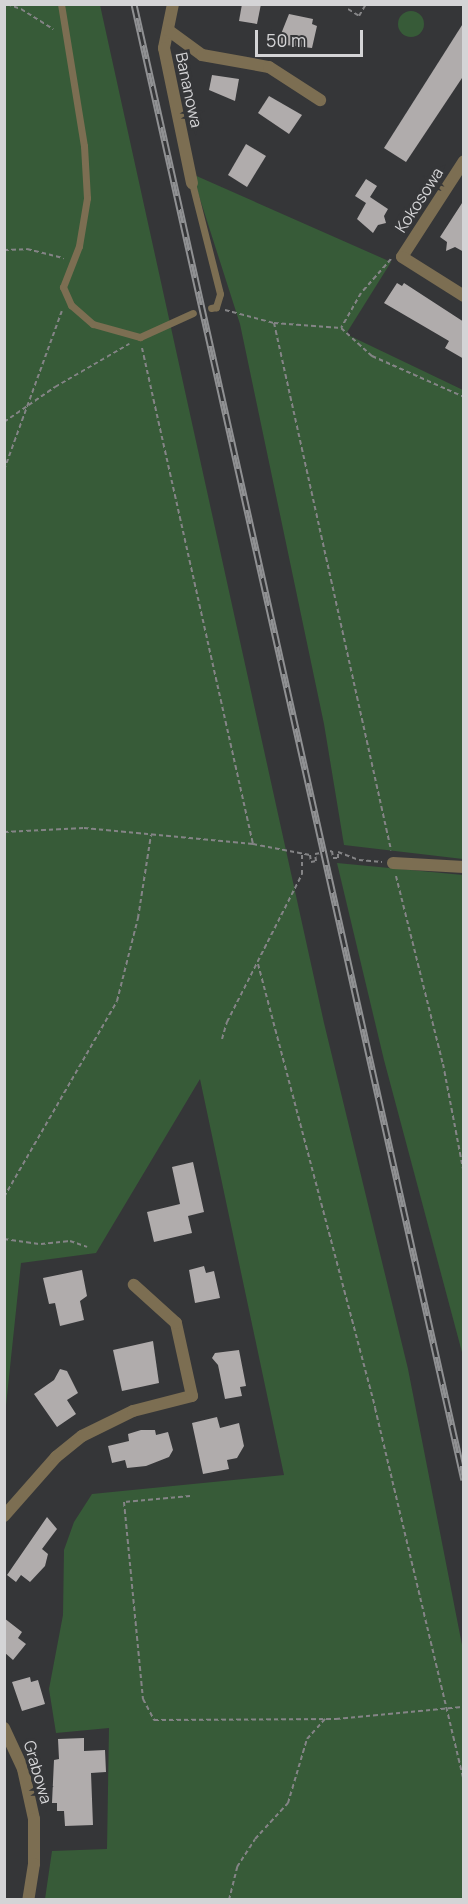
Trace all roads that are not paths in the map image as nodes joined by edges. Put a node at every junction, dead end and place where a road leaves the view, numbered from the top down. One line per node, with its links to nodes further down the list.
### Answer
1 (61, 4): 9 (lane)
2 (173, 4): 3 (street, Bananowa)
3 (168, 30): 4 (street); 6 (street, Bananowa)
4 (320, 100)
5 (464, 161): 7 (street, Kokosowa)
6 (192, 183): 8 (lane)
7 (464, 296)
8 (214, 308)
9 (193, 313)
10 (393, 863): 11 (street)
11 (464, 867)
12 (134, 1285): 13 (street)
13 (4, 1516)
14 (4, 1728): 15 (street, Grabowa)
15 (28, 1899)

